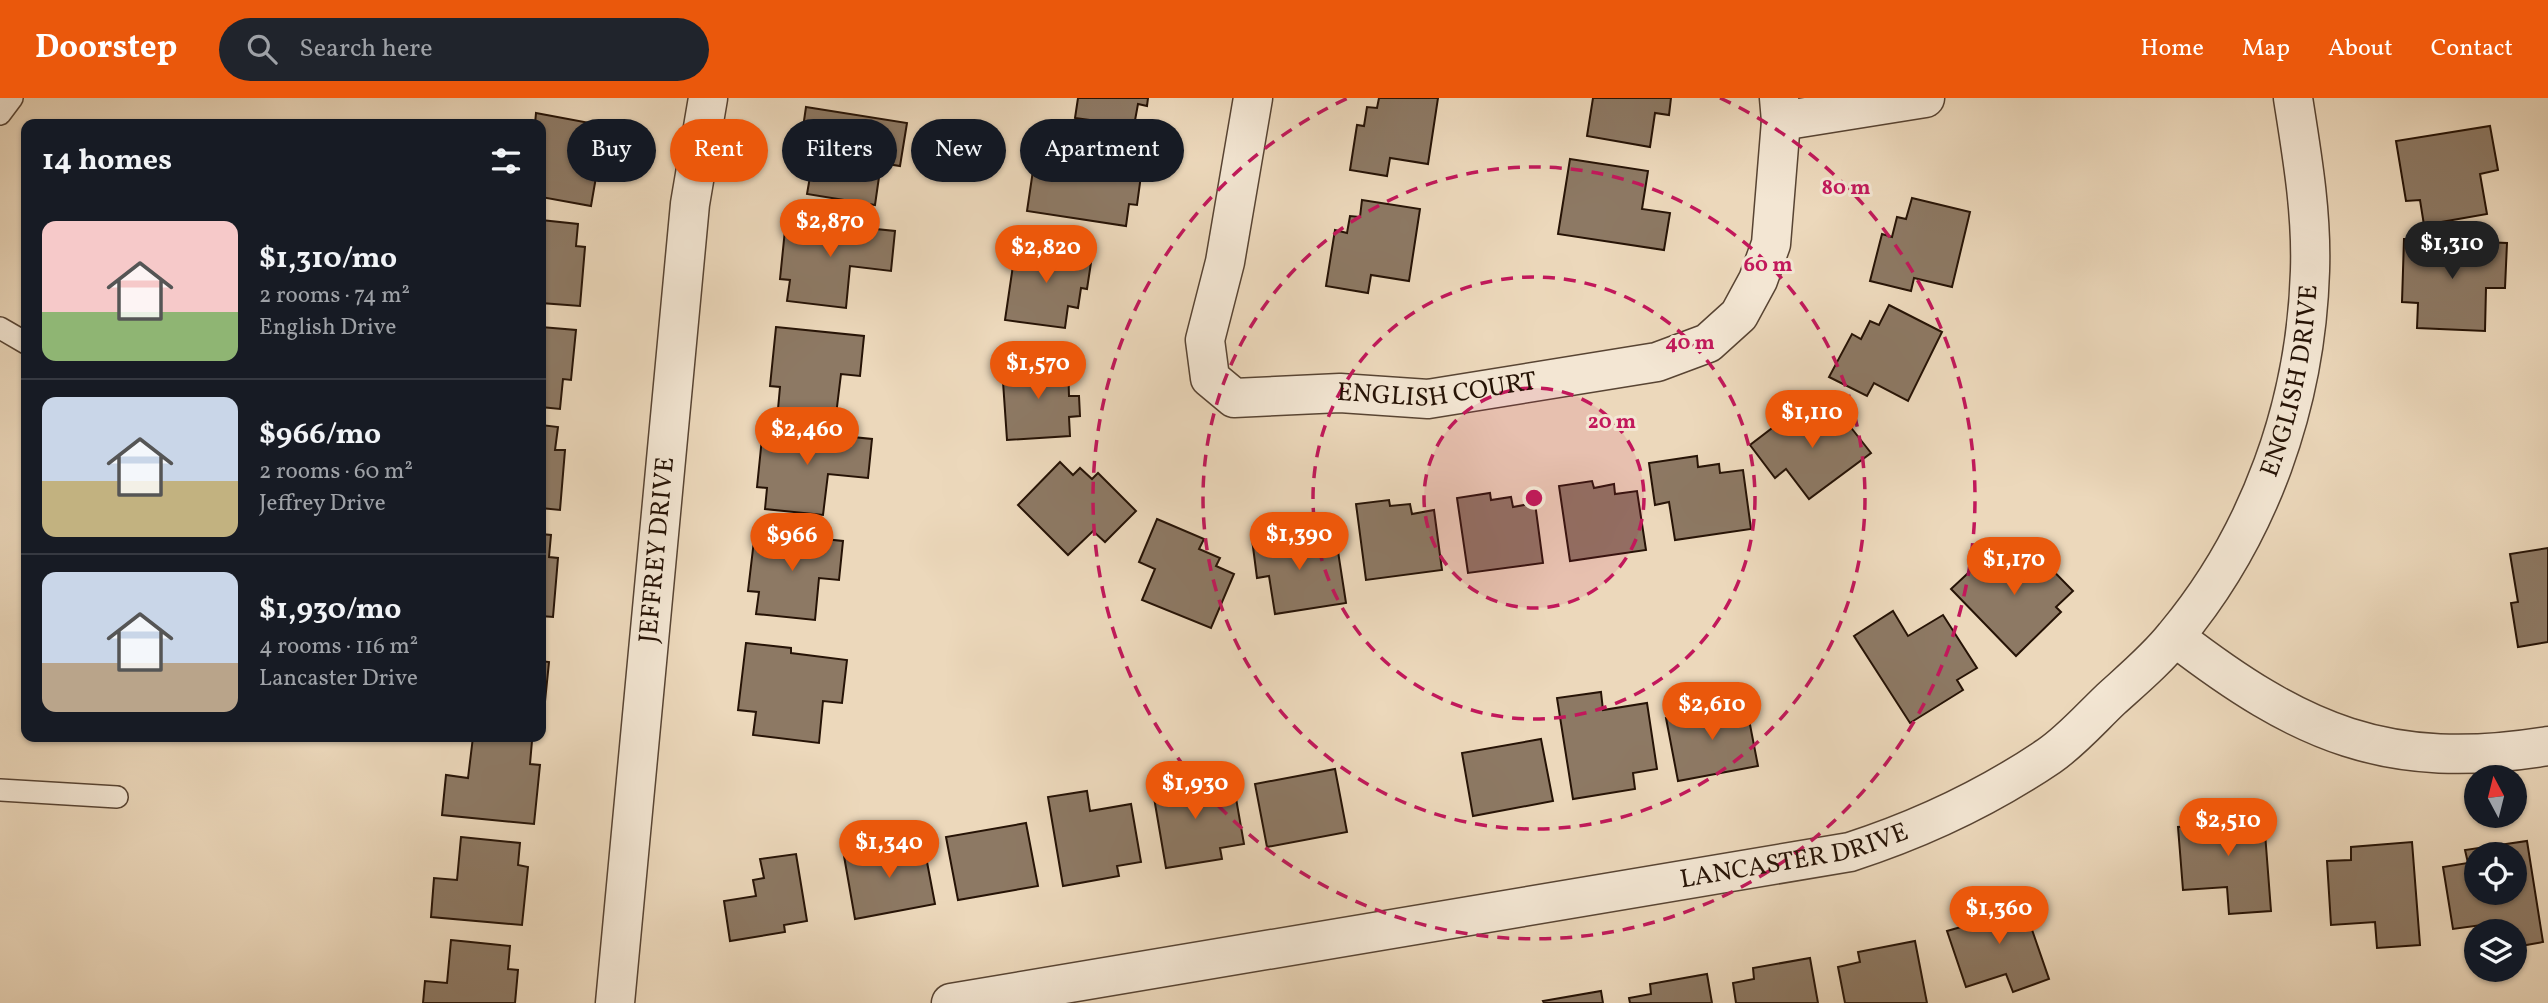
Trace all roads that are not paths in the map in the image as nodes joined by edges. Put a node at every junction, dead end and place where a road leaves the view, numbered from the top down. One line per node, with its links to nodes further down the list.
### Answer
1 (12, 98): 7 (lane)
2 (708, 98): 14 (street, JEFFREY DRIVE)
3 (1253, 98): 6 (street, ENGLISH COURT)
4 (1925, 98): 6 (street, ENGLISH COURT)
5 (2293, 98): 10 (street, ENGLISH DRIVE)
6 (1780, 109)
7 (0, 114)
8 (0, 328): 9 (lane)
9 (21, 339)
10 (2175, 637): 11 (street); 15 (street, LANCASTER DRIVE)
11 (2548, 746)
12 (0, 790): 13 (lane)
13 (117, 797)
14 (615, 1003)
15 (951, 1003)

